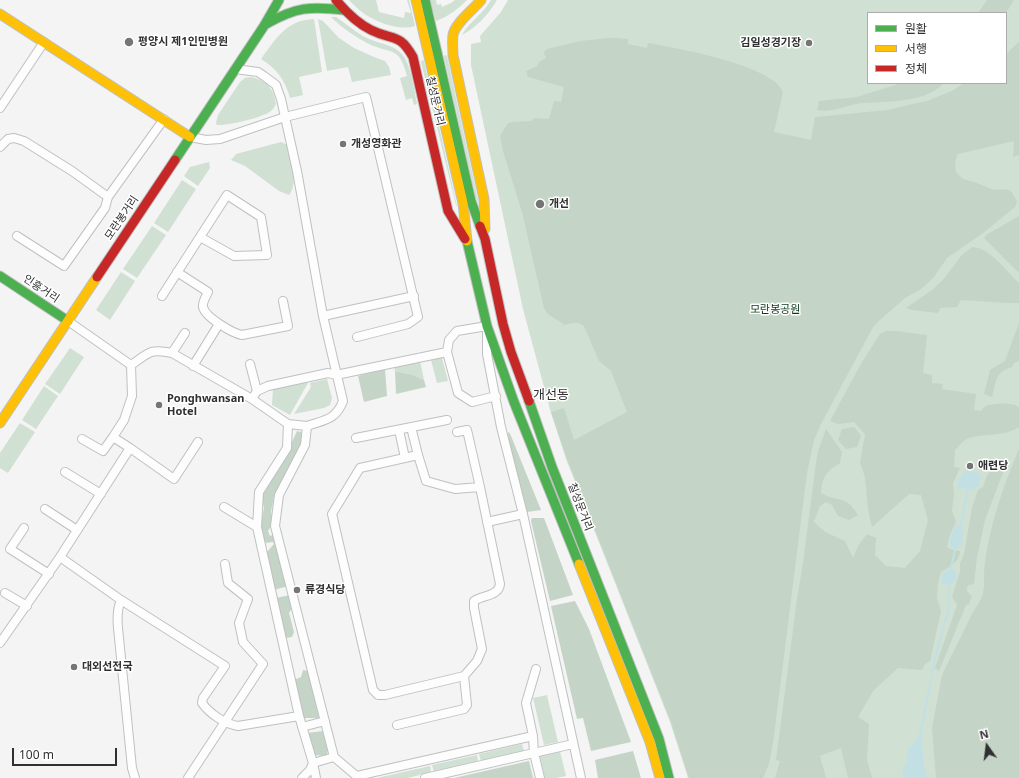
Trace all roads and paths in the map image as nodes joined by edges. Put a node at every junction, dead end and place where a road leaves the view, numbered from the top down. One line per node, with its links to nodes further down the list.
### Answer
1 (279, 0): 8 (main road, 모란봉거리)
2 (336, 0): 6 (main road, 칠성문거리)
3 (416, 0): 20 (main road, 칠성문거리)
4 (425, 0): 19 (main road, 칠성문거리)
5 (481, 0): 19 (main road, 칠성문거리)
6 (344, 10): 8 (main road); 20 (main road, 칠성문거리)
7 (0, 14): 9 (main road)
8 (264, 26): 10 (main road, 모란봉거리)
9 (44, 42): 11 (street); 13 (main road)
10 (235, 69): 12 (street); 14 (main road, 모란봉거리)
11 (0, 108)
12 (285, 117): 14 (street); 24 (street); 26 (street)
13 (164, 119): 14 (main road); 16 (street)
14 (190, 137): 27 (main road, 모란봉거리)
15 (0, 147): 16 (street)
16 (108, 197): 17 (street)
17 (17, 236)
18 (200, 237): 18 (street); 21 (street)
19 (485, 239): 20 (main road); 93 (main road, 칠성문거리)
20 (467, 244): 29 (main road, 칠성문거리)
21 (177, 272): 23 (street); 28 (street)
22 (0, 276): 27 (main road, 인흥거리)
23 (162, 296)
24 (414, 296): 26 (street); 31 (street)
25 (283, 302): 28 (street)
26 (323, 316): 37 (street)
27 (68, 321): 35 (street); 42 (main road, 모란봉거리)
28 (219, 324): 36 (street)
29 (486, 326): 32 (street); 39 (street); 92 (main road, 칠성문거리)
30 (185, 333): 33 (street)
31 (357, 337)
32 (447, 352): 37 (street); 39 (street)
33 (172, 354): 35 (street); 36 (street)
34 (250, 364): 38 (street)
35 (131, 365): 48 (street)
36 (193, 366): 40 (street)
37 (336, 375): 38 (street); 44 (street)
38 (257, 391): 40 (street)
39 (496, 396): 60 (street)
40 (252, 399): 43 (street)
41 (447, 420): 45 (street)
42 (0, 423)
43 (288, 424): 44 (street); 62 (street)
44 (307, 426): 75 (street)
45 (411, 427): 46 (street); 53 (street)
46 (399, 430): 49 (street); 54 (street)
47 (457, 432): 56 (street)
48 (113, 437): 50 (street); 52 (street)
49 (356, 438)
50 (82, 439)
51 (198, 442): 52 (street)
52 (130, 448): 57 (street)
53 (418, 455): 54 (street); 56 (street)
54 (405, 458): 73 (street)
55 (64, 472): 57 (street)
56 (480, 486): 61 (street)
57 (101, 494): 64 (street)
58 (224, 507): 62 (street)
59 (45, 509): 64 (street)
60 (523, 514): 61 (street); 80 (street)
61 (487, 522): 73 (street)
62 (257, 527): 74 (street)
63 (24, 528): 67 (street)
64 (78, 530): 65 (street)
65 (60, 557): 67 (street); 69 (street)
66 (225, 564): 76 (street)
67 (49, 574): 70 (street)
68 (5, 593): 70 (street)
69 (121, 600): 76 (street); 85 (street)
70 (27, 606): 71 (street)
71 (1, 641)
72 (536, 669): 79 (street)
73 (464, 676): 77 (street)
74 (299, 716): 76 (street); 78 (street)
75 (325, 721): 78 (street); 82 (street)
76 (224, 722): 86 (street)
77 (397, 725)
78 (302, 727): 83 (street)
79 (533, 736): 81 (street); 84 (street)
80 (573, 744): 81 (street); 91 (street)
81 (534, 753): 89 (street); 90 (street)
82 (334, 757): 83 (street); 84 (street)
83 (313, 764): 87 (street); 88 (street)
84 (358, 777)
85 (135, 778)
86 (188, 778)
87 (302, 778)
88 (316, 778)
89 (425, 778)
90 (540, 778)
91 (580, 778)
92 (660, 778)
93 (670, 778)

